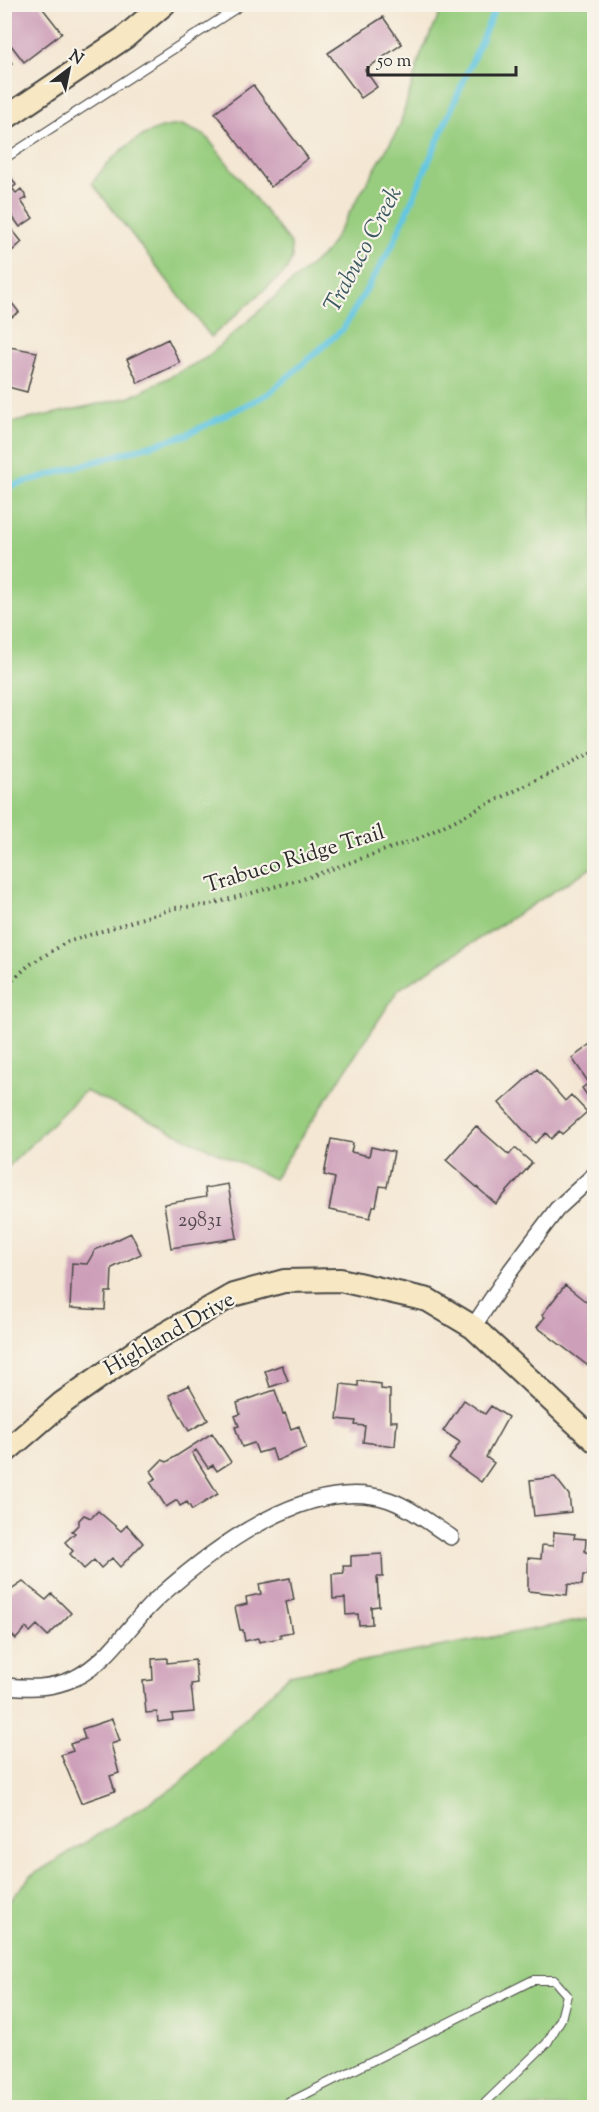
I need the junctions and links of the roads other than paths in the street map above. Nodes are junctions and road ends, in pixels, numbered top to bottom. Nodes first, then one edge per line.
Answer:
1 (164, 4) edge
2 (243, 4) edge
3 (4, 119) edge
4 (4, 159) edge
5 (594, 1176) edge
6 (473, 1327) junction
7 (594, 1440) edge
8 (4, 1453) edge
9 (451, 1537) dead end
10 (4, 1686) edge
11 (278, 2108) edge
12 (480, 2108) edge

1 - 3 street
2 - 4 lane
5 - 6 street
6 - 7 street, Highland Drive
6 - 8 street, Highland Drive
9 - 10 street
11 - 12 lane

